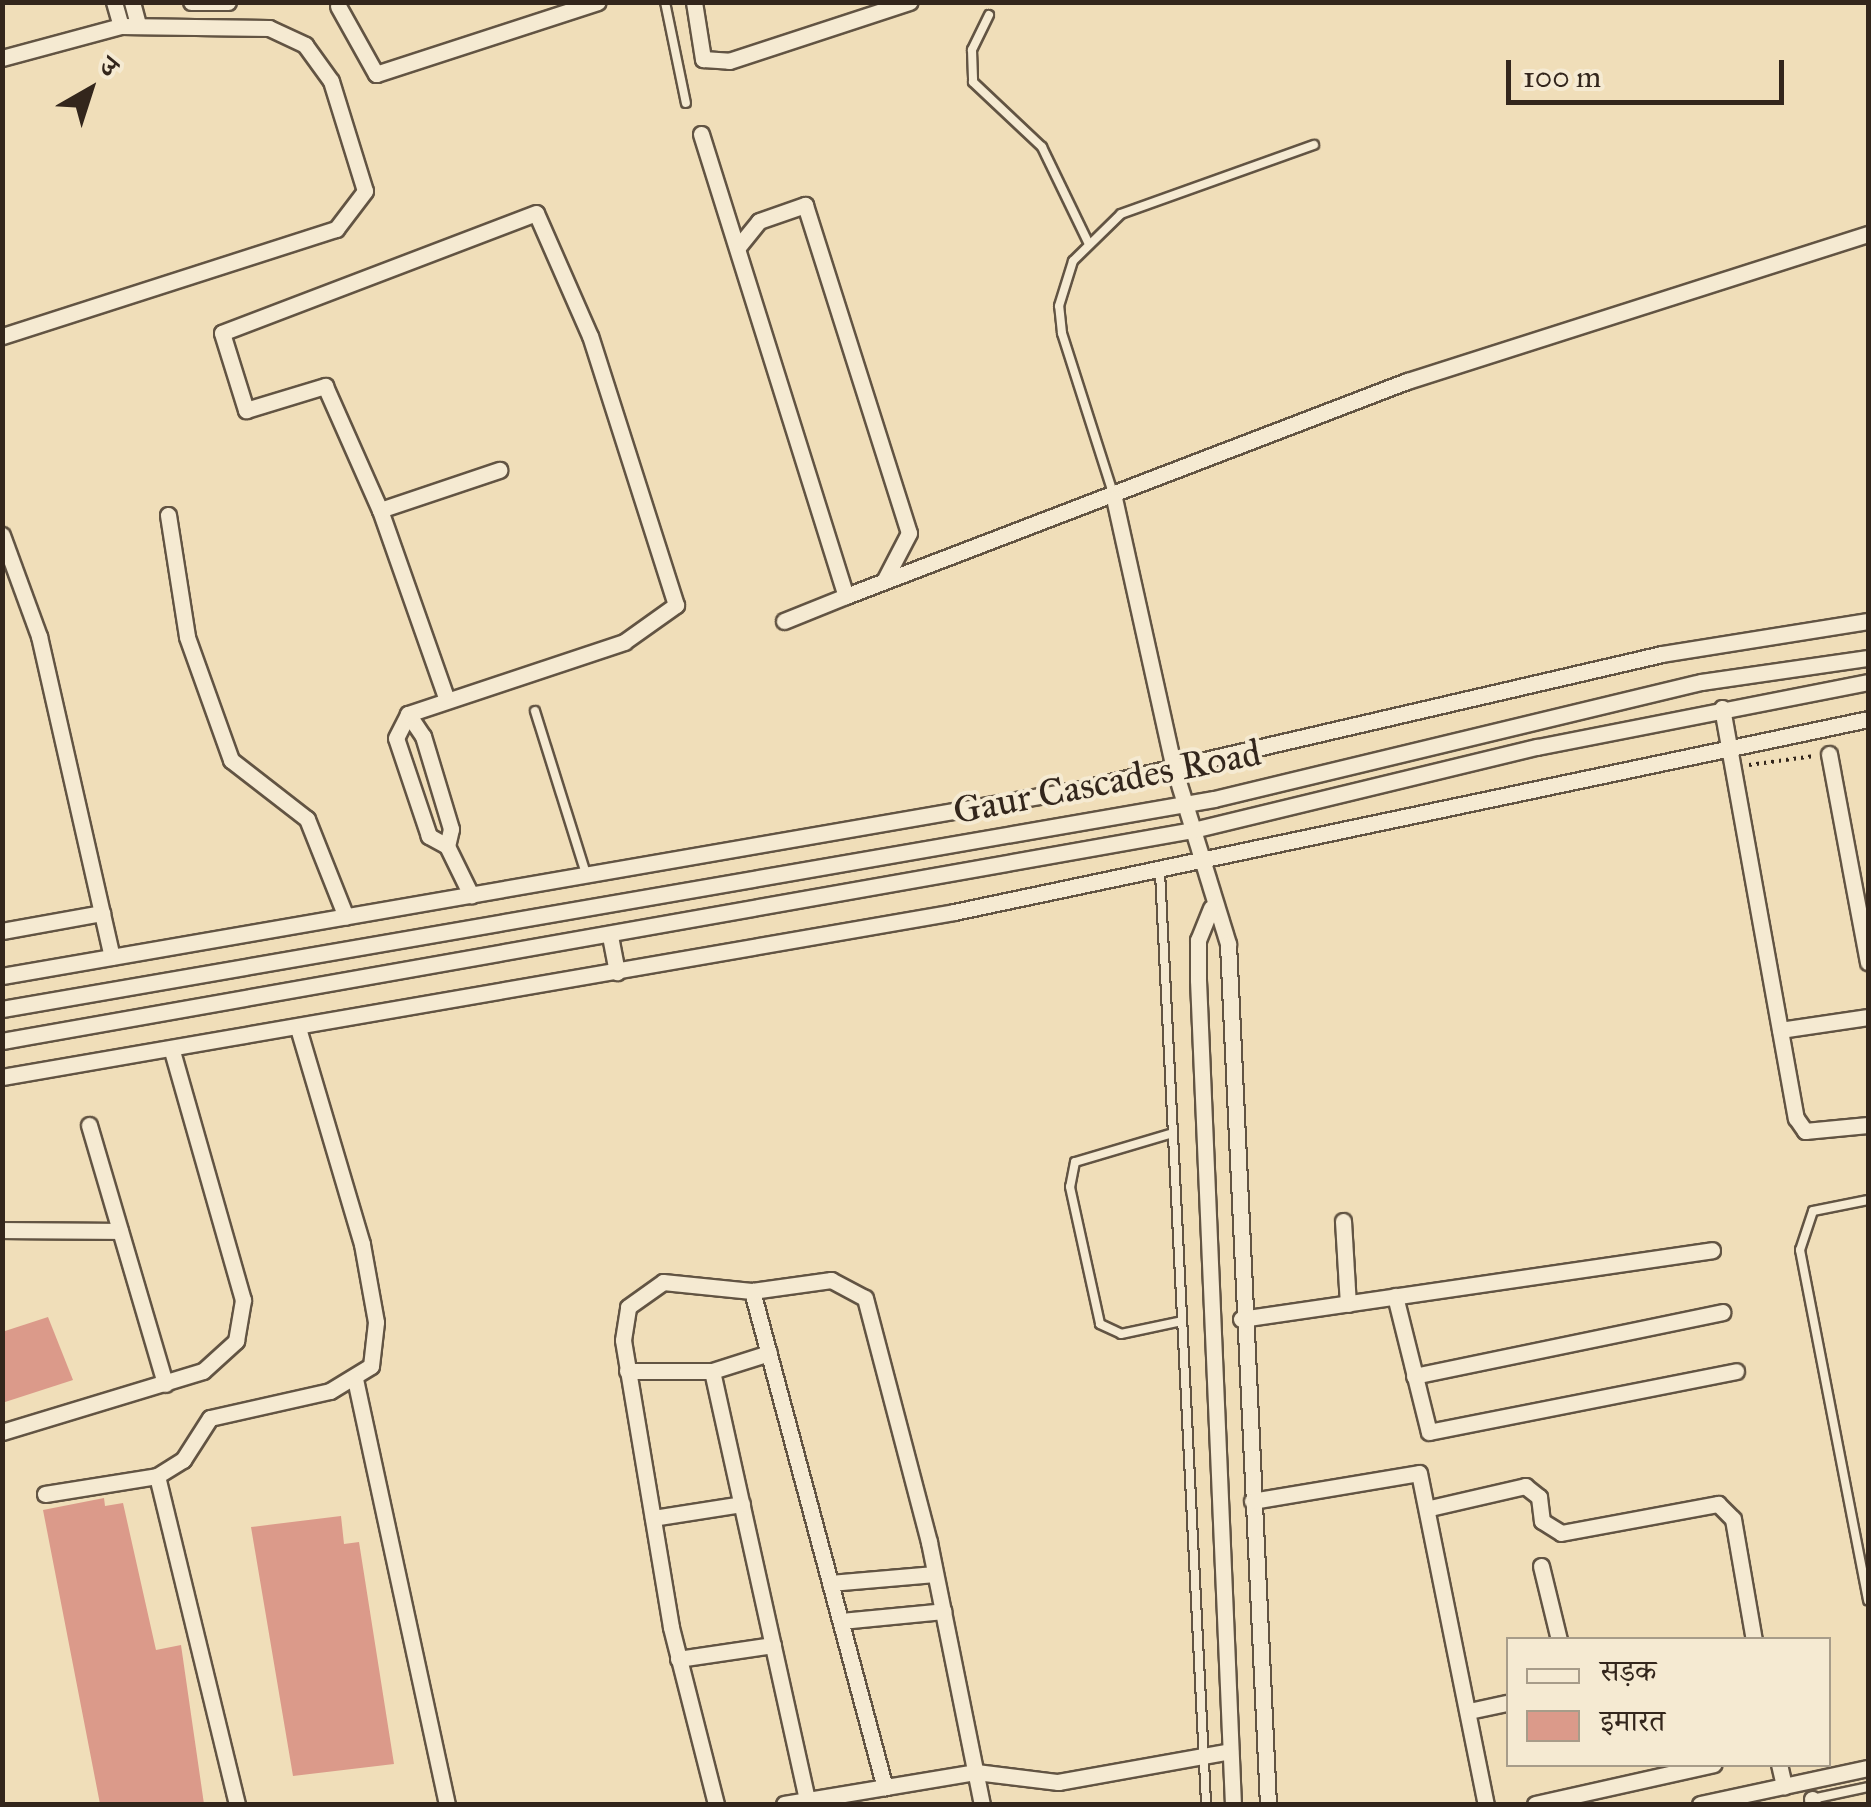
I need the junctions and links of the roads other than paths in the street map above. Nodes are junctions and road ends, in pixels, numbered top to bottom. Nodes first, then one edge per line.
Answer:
1 (114, 2) edge
2 (132, 2) edge
3 (191, 2) edge
4 (228, 2) edge
5 (598, 2) edge
6 (666, 2) edge
7 (694, 2) edge
8 (910, 2) edge
9 (334, 4) edge
10 (989, 15) dead end
11 (130, 25) junction
12 (2, 58) edge
13 (686, 103) dead end
14 (702, 134) dead end
15 (1314, 146) dead end
16 (1868, 234) edge
17 (1088, 242) junction
18 (738, 248) junction
19 (2, 336) edge
20 (499, 470) dead end
21 (1114, 498) junction
22 (380, 510) junction
23 (168, 515) dead end
24 (2, 535) edge
25 (884, 581) junction
26 (846, 596) junction
27 (784, 621) dead end
28 (1868, 622) edge
29 (1868, 658) edge
30 (1868, 682) edge
31 (446, 698) junction
32 (1722, 708) junction
33 (535, 711) dead end
34 (408, 714) junction
35 (1868, 718) edge
36 (1726, 747) junction
37 (1829, 754) road end
38 (1174, 768) junction
39 (1184, 804) junction
40 (1193, 830) junction
41 (447, 846) junction
42 (1202, 864) junction
43 (1160, 872) junction
44 (586, 874) junction
45 (470, 895) junction
46 (1211, 908) junction
47 (102, 913) junction
48 (346, 918) junction
49 (2, 931) edge
50 (610, 936) junction
51 (353, 948) junction
52 (112, 958) junction
53 (1868, 962) edge
54 (617, 972) junction
55 (2, 976) edge
56 (358, 980) junction
57 (2, 1010) edge
58 (1868, 1017) edge
59 (1780, 1030) junction
60 (299, 1031) junction
61 (25, 1038) junction
62 (2, 1041) edge
63 (172, 1051) junction
64 (30, 1072) junction
65 (2, 1077) edge
66 (89, 1125) dead end
67 (1868, 1125) edge
68 (1173, 1133) junction
69 (1868, 1200) edge
70 (1343, 1220) dead end
71 (2, 1230) edge
72 (120, 1230) junction
73 (1712, 1250) dead end
74 (752, 1291) junction
75 (1395, 1296) junction
76 (1348, 1304) junction
77 (1722, 1312) dead end
78 (1241, 1320) junction
79 (1182, 1321) junction
80 (769, 1354) junction
81 (712, 1370) junction
82 (1736, 1371) dead end
83 (628, 1372) junction
84 (1414, 1376) junction
85 (355, 1379) junction
86 (165, 1384) junction
87 (2, 1432) edge
88 (157, 1476) junction
89 (45, 1494) dead end
90 (1252, 1502) junction
91 (742, 1504) junction
92 (1430, 1508) junction
93 (653, 1518) junction
94 (1254, 1548) junction
95 (1220, 1550) junction
96 (1541, 1566) dead end
97 (935, 1574) junction
98 (830, 1583) junction
99 (1868, 1600) edge
100 (944, 1612) junction
101 (841, 1622) junction
102 (1558, 1637) edge
103 (1753, 1637) edge
104 (773, 1646) junction
105 (678, 1659) junction
106 (1506, 1703) edge
107 (1468, 1711) junction
108 (1230, 1751) junction
109 (1204, 1756) junction
110 (1701, 1767) edge
111 (1780, 1767) edge
112 (1868, 1768) edge
113 (976, 1772) junction
114 (1784, 1786) junction
115 (1868, 1787) edge
116 (885, 1788) junction
117 (807, 1800) junction
118 (1812, 1802) edge
119 (237, 1804) edge
120 (446, 1804) edge
121 (716, 1804) edge
122 (784, 1804) edge
123 (982, 1804) edge
124 (1206, 1804) edge
125 (1233, 1804) edge
126 (1268, 1804) edge
127 (1486, 1804) edge
128 (1535, 1804) edge
129 (1700, 1804) edge

1 - 11 street
2 - 11 street
3 - 4 street
5 - 9 street
6 - 13 lane
7 - 8 street
10 - 17 lane
11 - 12 street
11 - 19 street
14 - 18 street
15 - 17 lane
16 - 21 street
17 - 21 lane
18 - 25 street
18 - 26 street
20 - 22 street
21 - 25 street
21 - 38 street
22 - 31 street
22 - 31 street
23 - 48 street
24 - 47 street
25 - 26 street
26 - 27 street
28 - 38 street
29 - 39 street, Gaur Cascades Road
30 - 32 street, Gaur Cascades Road
31 - 34 street
32 - 36 street
32 - 40 street, Gaur Cascades Road
33 - 44 lane
34 - 41 street
34 - 41 street
35 - 36 street
36 - 42 street
36 - 59 street
37 - 53 street
38 - 39 street
38 - 44 street
39 - 40 street
39 - 51 street, Gaur Cascades Road
40 - 42 street
40 - 50 street, Gaur Cascades Road
41 - 45 street
42 - 43 street
42 - 46 street
43 - 54 street
43 - 68 lane
44 - 45 street
45 - 48 street
46 - 78 street
46 - 95 street
47 - 49 street
47 - 52 street
48 - 52 street
50 - 54 street
50 - 56 street, Gaur Cascades Road
51 - 56 street
51 - 57 street, Gaur Cascades Road
52 - 55 street
54 - 60 street
56 - 61 street, Gaur Cascades Road
58 - 59 street
59 - 67 street
60 - 63 street
60 - 85 street
61 - 62 street, Gaur Cascades Road
61 - 64 street
63 - 64 street
63 - 86 street
64 - 65 street
66 - 72 street
68 - 79 lane
68 - 79 lane
69 - 99 lane
70 - 76 street
71 - 72 street
72 - 86 street
73 - 75 street
74 - 80 street
74 - 83 street
74 - 97 street
75 - 76 street
75 - 84 street
76 - 78 street
77 - 84 street
78 - 90 street
79 - 109 lane
80 - 81 street
80 - 98 street
81 - 83 street
81 - 91 street
82 - 84 street
83 - 93 street
85 - 88 street
85 - 120 street
86 - 87 street
88 - 89 street
88 - 119 street
90 - 92 street
90 - 94 street
91 - 93 street
91 - 104 street
92 - 103 street
92 - 107 street
93 - 105 street
94 - 95 street
94 - 126 street
95 - 108 street
96 - 102 street
97 - 98 street
97 - 100 street
98 - 101 street
100 - 101 street
100 - 113 street
101 - 116 street
104 - 105 street
104 - 117 street
105 - 121 street
106 - 107 street
107 - 127 street
108 - 109 street
108 - 125 street
109 - 113 street
109 - 124 lane
110 - 128 street
111 - 114 street
112 - 114 street
113 - 116 street
113 - 123 street
114 - 129 street
115 - 118 lane
116 - 117 street
117 - 122 street

